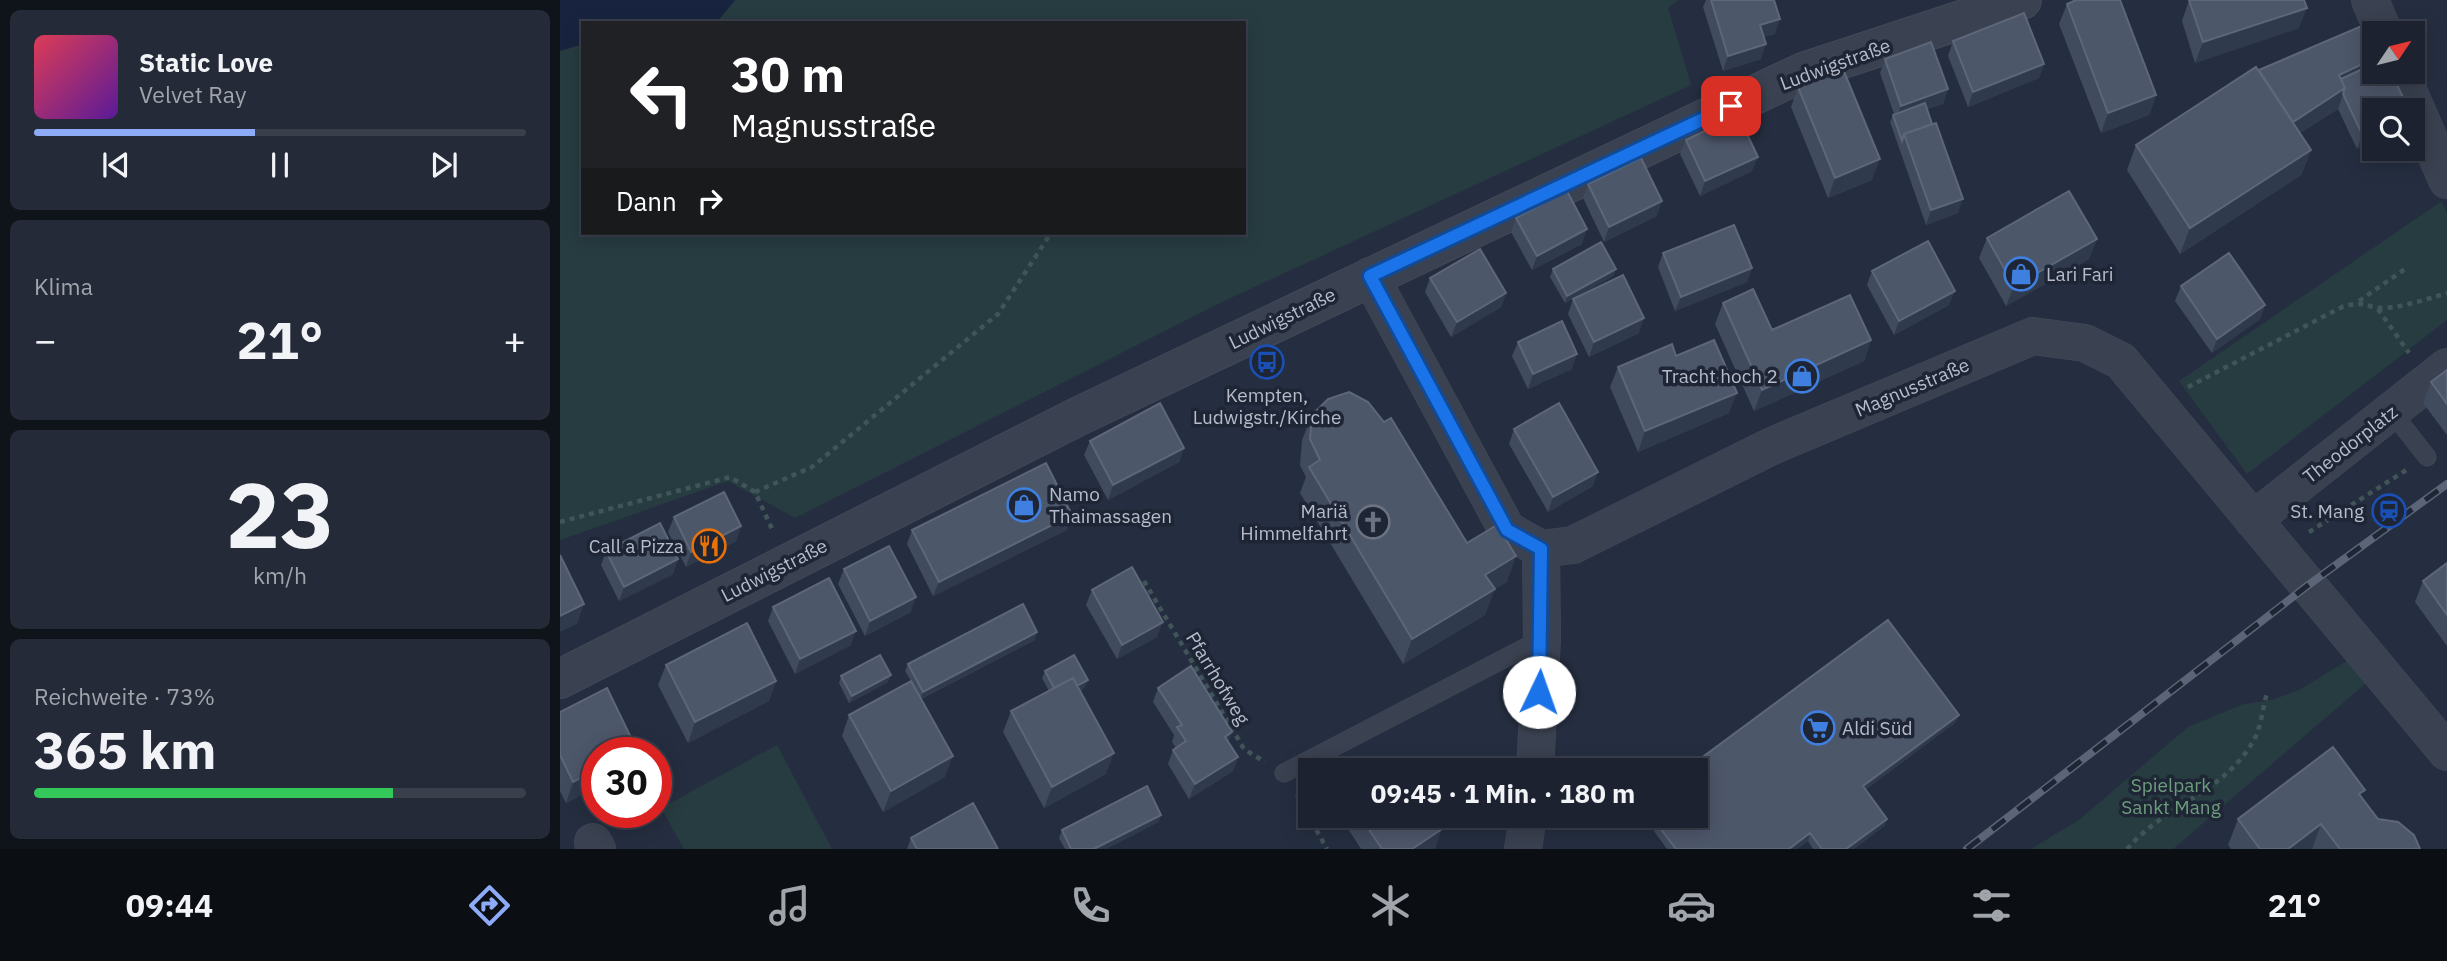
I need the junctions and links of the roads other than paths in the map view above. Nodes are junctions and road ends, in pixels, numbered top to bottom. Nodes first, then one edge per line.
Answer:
1 (2022, 0) edge
2 (2370, 0) edge
3 (2379, 21) edge
4 (2405, 84) edge
5 (2447, 180) edge
6 (1370, 276) junction
7 (2438, 374) edge
8 (2391, 411) junction
9 (2427, 457) road end
10 (2253, 520) junction
11 (1541, 549) junction
12 (1542, 639) junction
13 (560, 679) edge
14 (2447, 752) edge
15 (1536, 758) edge
16 (1284, 773) road end
17 (1527, 828) edge
18 (1524, 849) edge

1 - 6 street, Ludwigstraße
2 - 3 street
4 - 5 street
6 - 11 street
6 - 13 street, Ludwigstraße
7 - 8 street, Theodorplatz
8 - 9 lane
8 - 10 street, Theodorplatz
10 - 11 street, Magnusstraße
10 - 14 street, Magnusstraße
11 - 12 street
12 - 15 street
12 - 16 lane
17 - 18 street

